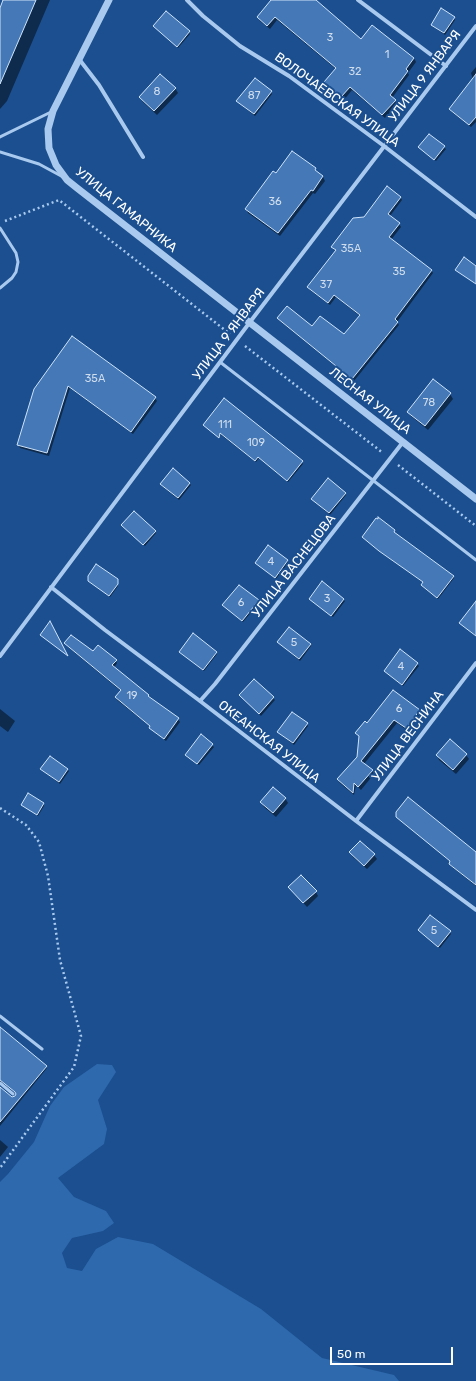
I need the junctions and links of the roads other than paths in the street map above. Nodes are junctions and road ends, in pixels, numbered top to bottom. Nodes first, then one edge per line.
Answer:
1 (109, 0) edge
2 (187, 0) edge
3 (358, 0) edge
4 (476, 26) edge
5 (79, 59) junction
6 (446, 66) junction
7 (53, 112) junction
8 (0, 137) edge
9 (384, 146) junction
10 (0, 152) edge
11 (143, 157) dead end
12 (67, 180) junction
13 (476, 217) edge
14 (0, 228) edge
15 (0, 288) edge
16 (250, 322) junction
17 (220, 362) junction
18 (403, 442) junction
19 (373, 480) junction
20 (476, 499) edge
21 (476, 560) edge
22 (51, 587) junction
23 (0, 656) edge
24 (476, 662) edge
25 (200, 701) junction
26 (356, 821) junction
27 (476, 910) edge
28 (0, 1016) edge
29 (42, 1049) dead end
30 (0, 1083) edge
31 (13, 1094) dead end

1 - 5 street, УЛИЦА ГАМАРНИКА
2 - 9 street, ВОЛОЧАЕВСКАЯ УЛИЦА
3 - 6 street
4 - 6 street, УЛИЦА 9 ЯНВАРЯ
5 - 7 street, УЛИЦА ГАМАРНИКА
5 - 11 street
6 - 9 street, УЛИЦА 9 ЯНВАРЯ
7 - 8 lane
7 - 12 street, УЛИЦА ГАМАРНИКА
9 - 13 street, ВОЛОЧАЕВСКАЯ УЛИЦА
9 - 16 street, УЛИЦА 9 ЯНВАРЯ
10 - 12 lane
12 - 16 street, УЛИЦА ГАМАРНИКА
14 - 15 lane
16 - 17 street, УЛИЦА 9 ЯНВАРЯ
16 - 18 street, ЛЕСНАЯ УЛИЦА
17 - 19 lane
17 - 22 street, УЛИЦА 9 ЯНВАРЯ
18 - 19 street, УЛИЦА ВАСНЕЦОВА
18 - 20 street, ЛЕСНАЯ УЛИЦА
19 - 21 lane
19 - 25 street, УЛИЦА ВАСНЕЦОВА
22 - 23 street, УЛИЦА 9 ЯНВАРЯ
22 - 25 street, ОКЕАНСКАЯ УЛИЦА
24 - 26 street, УЛИЦА ВЕСНИНА
25 - 26 street, ОКЕАНСКАЯ УЛИЦА
26 - 27 street, ОКЕАНСКАЯ УЛИЦА
28 - 29 lane
30 - 31 lane

